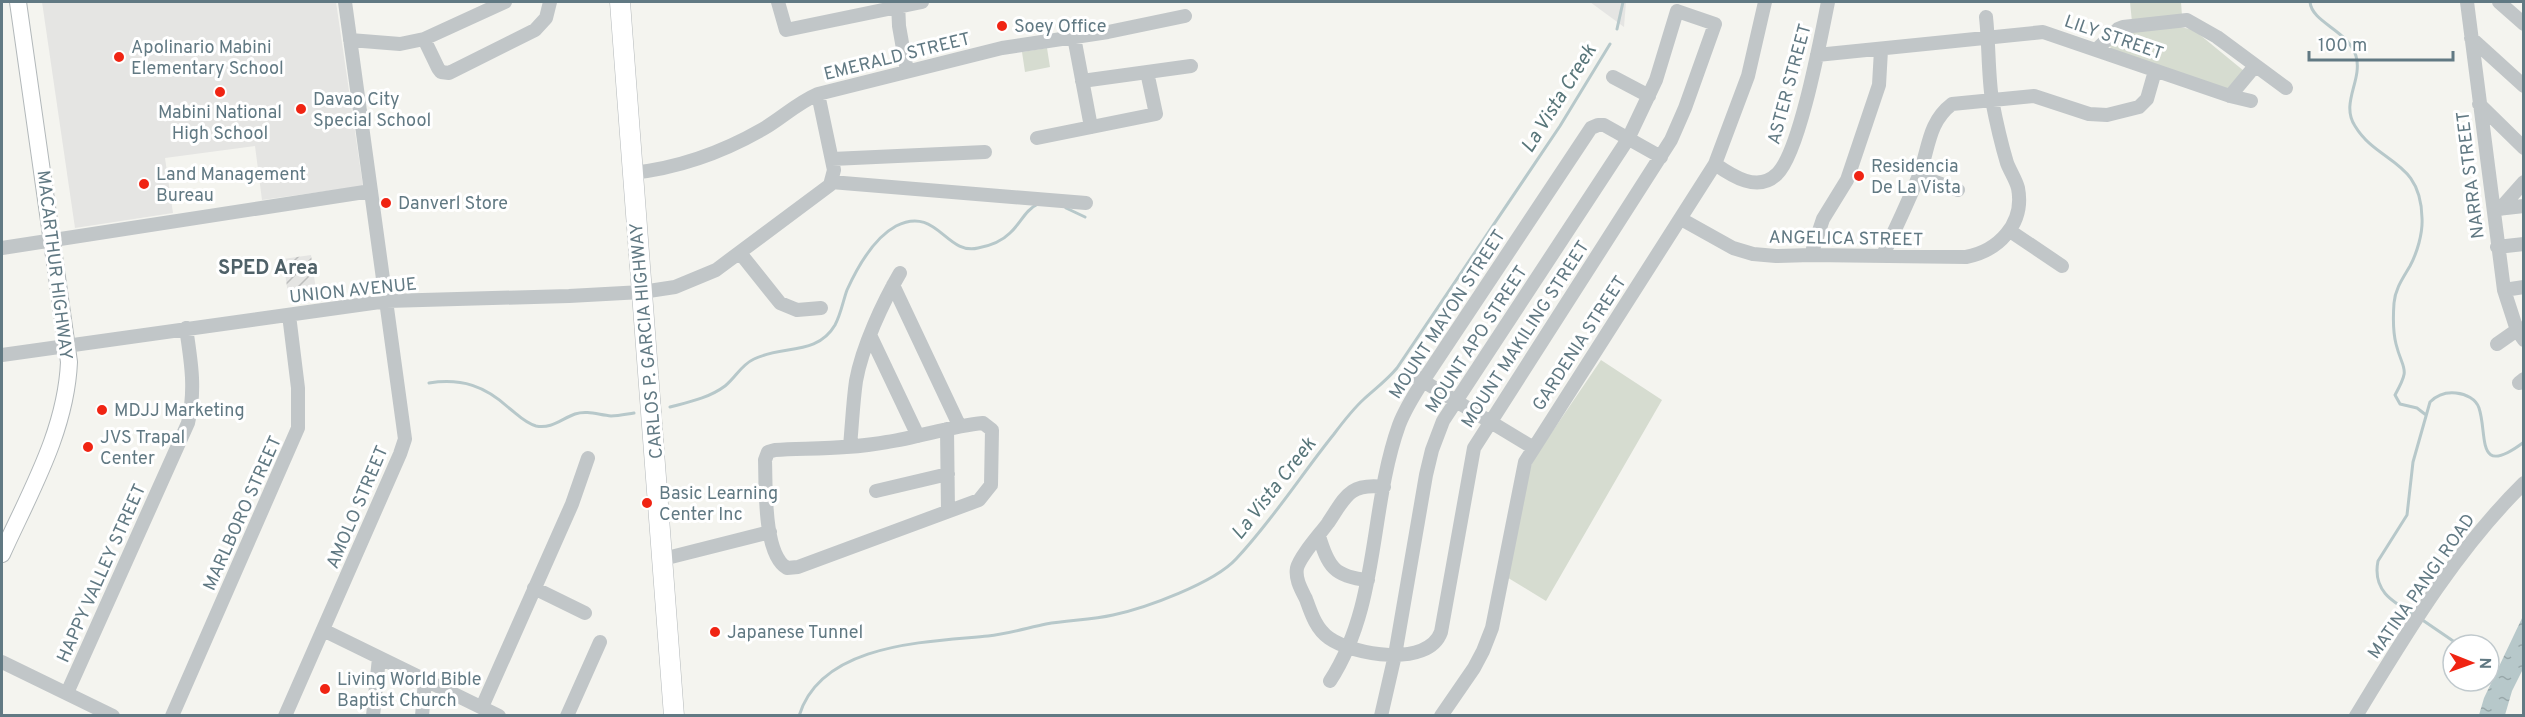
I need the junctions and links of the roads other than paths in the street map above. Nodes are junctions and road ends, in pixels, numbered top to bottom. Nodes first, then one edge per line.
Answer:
1 (18, 2) edge
2 (345, 2) edge
3 (505, 2) edge
4 (550, 2) edge
5 (620, 2) edge
6 (778, 2) edge
7 (922, 2) edge
8 (1765, 2) edge
9 (1828, 2) edge
10 (2467, 2) edge
11 (2499, 2) edge
12 (898, 4) edge
13 (1185, 16) dead end
14 (1986, 17) dead end
15 (1715, 24) joint
16 (2523, 24) edge
17 (1074, 37) junction
18 (1988, 38) junction
19 (2471, 38) junction
20 (424, 39) junction
21 (350, 40) junction
22 (1881, 50) junction
23 (2096, 50) junction
24 (1817, 55) junction
25 (1191, 66) dead end
26 (2255, 66) junction
27 (907, 71) junction
28 (2155, 71) junction
29 (1147, 72) junction
30 (1613, 77) dead end
31 (1082, 81) junction
32 (2523, 86) edge
33 (2286, 88) dead end
34 (818, 94) junction
35 (1649, 96) junction
36 (2230, 96) junction
37 (1992, 99) junction
38 (2251, 101) dead end
39 (2479, 104) junction
40 (1091, 127) junction
41 (1037, 138) dead end
42 (1628, 138) junction
43 (2523, 148) edge
44 (985, 152) dead end
45 (1661, 157) junction
46 (832, 159) junction
47 (1715, 164) junction
48 (632, 173) junction
49 (1919, 176) junction
50 (831, 182) junction
51 (2523, 182) edge
52 (1958, 190) dead end
53 (372, 191) junction
54 (1086, 203) dead end
55 (2523, 206) edge
56 (2496, 210) junction
57 (1681, 219) junction
58 (2010, 231) junction
59 (53, 239) junction
60 (2523, 244) edge
61 (2497, 247) junction
62 (2, 248) edge
63 (740, 253) junction
64 (1811, 255) junction
65 (1883, 255) junction
66 (2062, 266) dead end
67 (2523, 287) edge
68 (2504, 290) junction
69 (642, 292) junction
70 (387, 301) junction
71 (821, 308) dead end
72 (289, 315) junction
73 (186, 328) junction
74 (2521, 333) edge
75 (870, 337) junction
76 (68, 344) junction
77 (2497, 344) dead end
78 (2, 355) edge
79 (1408, 372) dead end
80 (1423, 381) junction
81 (1456, 401) junction
82 (1490, 422) junction
83 (953, 427) junction
84 (918, 436) junction
85 (850, 446) junction
86 (1532, 447) junction
87 (588, 459) dead end
88 (948, 474) junction
89 (2523, 483) edge
90 (1384, 487) junction
91 (876, 491) dead end
92 (948, 510) junction
93 (770, 532) junction
94 (1319, 536) junction
95 (2, 554) edge
96 (663, 559) junction
97 (1368, 580) junction
98 (534, 588) junction
99 (585, 613) dead end
100 (323, 630) junction
101 (600, 642) dead end
102 (1350, 647) junction
103 (1395, 655) junction
104 (379, 658) junction
105 (2, 662) edge
106 (425, 681) junction
107 (1330, 681) dead end
108 (67, 693) junction
109 (476, 709) edge
110 (1442, 713) edge
111 (113, 716) edge
112 (172, 716) edge
113 (285, 716) edge
114 (373, 716) edge
115 (422, 716) edge
116 (499, 716) edge
117 (567, 716) edge
118 (674, 716) edge
119 (1381, 716) edge
120 (1428, 716) edge
121 (2356, 716) edge

1 - 59 main road, MACARTHUR HIGHWAY
2 - 21 street, AMOLO STREET
3 - 20 street
4 - 20 street
5 - 48 highway, CARLOS P. GARCIA HIGHWAY
6 - 12 street
7 - 12 street
8 - 47 street, GARDENIA STREET
9 - 24 street, ASTER STREET
10 - 19 street, NARRA STREET
11 - 16 street
12 - 27 street
13 - 17 street, EMERALD STREET
14 - 18 street
15 - 35 street, MOUNT APO STREET
15 - 45 street, MOUNT MAKILING STREET
17 - 27 street, EMERALD STREET
17 - 31 street
18 - 22 street, LILY STREET
18 - 23 street, LILY STREET
18 - 37 street
19 - 32 street
19 - 39 street, NARRA STREET
20 - 21 street
21 - 53 street, AMOLO STREET
22 - 24 street, LILY STREET
22 - 64 street
23 - 26 street
23 - 28 street, LILY STREET
24 - 47 street, ASTER STREET
25 - 29 street
26 - 33 street
26 - 36 street
27 - 34 street, EMERALD STREET
28 - 36 street, LILY STREET
28 - 37 street
29 - 31 street
29 - 40 street
30 - 35 street
31 - 40 street
34 - 46 street
34 - 48 street, EMERALD STREET
35 - 42 street, MOUNT APO STREET
36 - 38 street, LILY STREET
37 - 49 street
37 - 58 street
39 - 43 street
39 - 56 street, NARRA STREET
40 - 41 street
42 - 45 street
42 - 80 street, MOUNT MAYON STREET
42 - 81 street, MOUNT APO STREET
44 - 46 street
45 - 82 street, MOUNT MAKILING STREET
46 - 50 street
47 - 57 street, GARDENIA STREET
48 - 69 highway, CARLOS P. GARCIA HIGHWAY
49 - 52 street
49 - 65 street
50 - 54 street
50 - 63 street, UNION AVENUE
51 - 56 street
53 - 59 street
53 - 70 street, AMOLO STREET
55 - 56 street
56 - 61 street, NARRA STREET
57 - 64 street, ANGELICA STREET
57 - 86 street, GARDENIA STREET
58 - 65 street, ANGELICA STREET
58 - 66 street
59 - 62 street
59 - 76 main road, MACARTHUR HIGHWAY
60 - 61 street
61 - 68 street, NARRA STREET
63 - 69 street, UNION AVENUE
63 - 71 street
64 - 65 street, ANGELICA STREET
67 - 68 street
68 - 74 street, NARRA STREET
69 - 70 street, UNION AVENUE
69 - 96 highway, CARLOS P. GARCIA HIGHWAY
70 - 72 street, UNION AVENUE
70 - 100 street, AMOLO STREET
72 - 73 street, UNION AVENUE
72 - 112 street, MARLBORO STREET
73 - 76 street, UNION AVENUE
73 - 108 street, HAPPY VALLEY STREET
74 - 77 street
75 - 83 street
75 - 84 street
75 - 85 street
76 - 78 street, UNION AVENUE
76 - 95 main road, MACARTHUR HIGHWAY
79 - 80 street
80 - 81 street
80 - 90 street, MOUNT MAYON STREET
81 - 82 street
81 - 103 street, MOUNT APO STREET
82 - 86 street
82 - 103 street, MOUNT MAKILING STREET
83 - 84 street
83 - 88 street
83 - 92 street
84 - 85 street
85 - 93 street
86 - 110 street, GARDENIA STREET
87 - 98 street
88 - 91 street
88 - 92 street
89 - 121 street, MATINA PANGI ROAD
90 - 94 street, MOUNT MAKILING STREET
90 - 97 street, MOUNT MAYON STREET
92 - 93 street
93 - 96 street
94 - 97 street
94 - 102 street, MOUNT MAKILING STREET
96 - 118 highway, CARLOS P. GARCIA HIGHWAY
97 - 102 street, MOUNT MAYON STREET
98 - 99 street
98 - 109 street
100 - 104 street
100 - 113 street, AMOLO STREET
101 - 117 street
102 - 103 street, MOUNT MAKILING STREET
102 - 107 street, MOUNT MAYON STREET
103 - 119 street, MOUNT APO STREET
104 - 106 street
104 - 114 street
105 - 108 street
106 - 109 street
106 - 115 street
108 - 111 street
109 - 116 street
110 - 120 street, GARDENIA STREET

